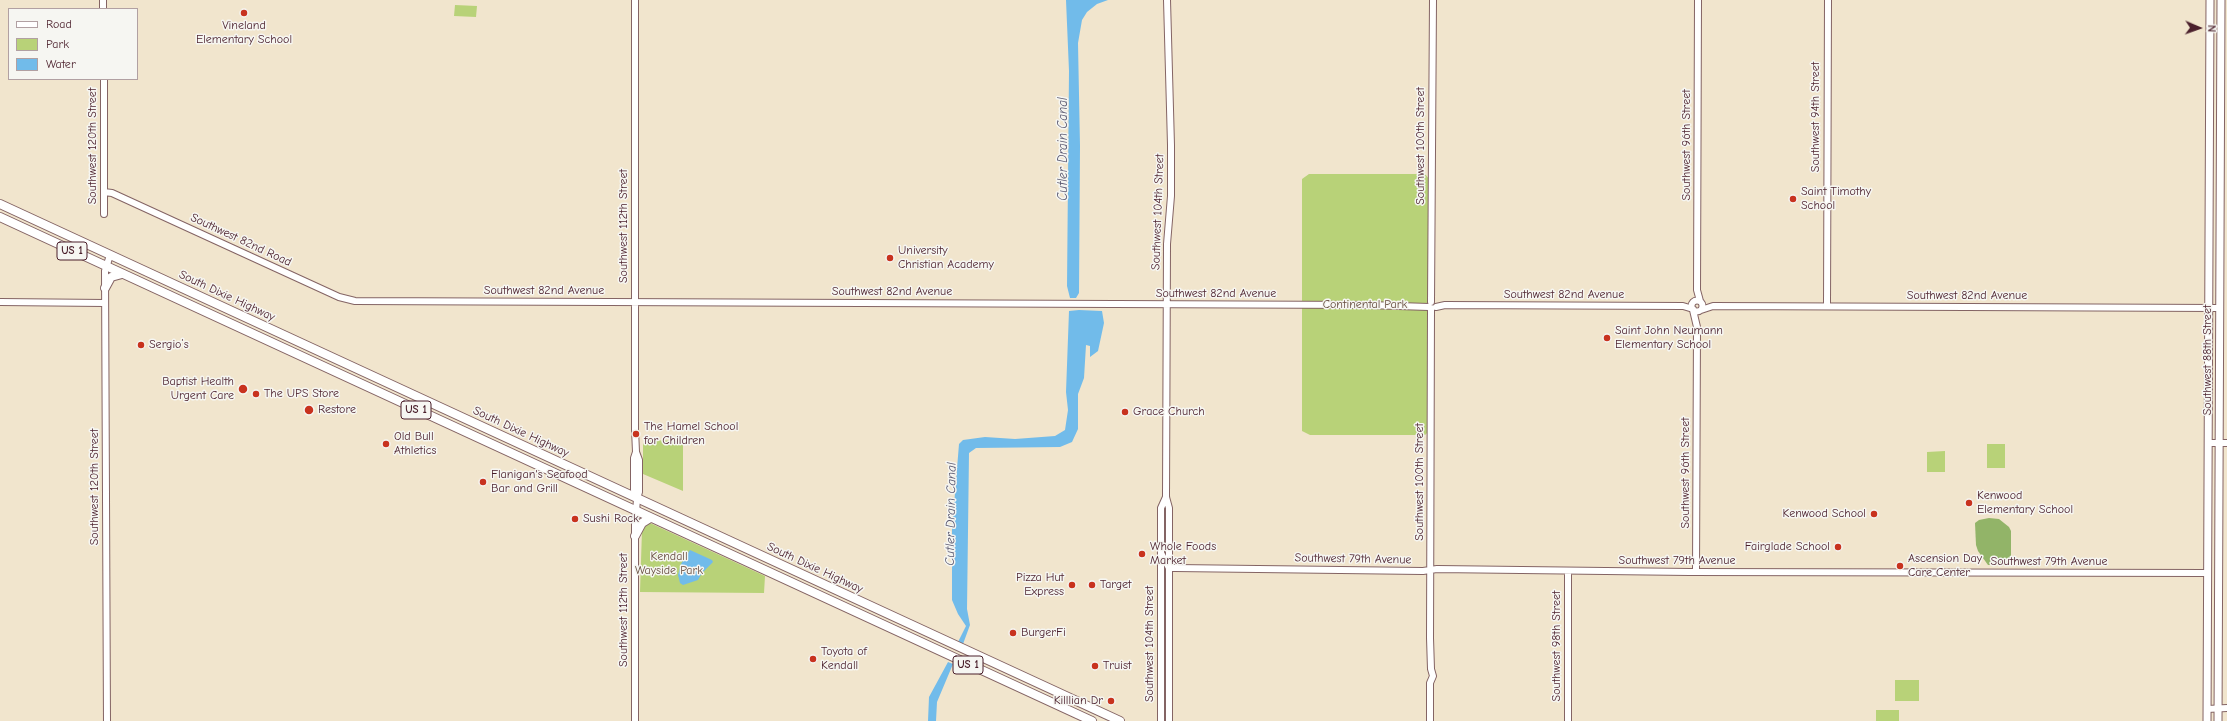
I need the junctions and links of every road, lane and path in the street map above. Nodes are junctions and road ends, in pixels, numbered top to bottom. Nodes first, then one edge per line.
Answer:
1 (635, 0) edge
2 (1168, 0) edge
3 (1433, 0) edge
4 (1698, 0) edge
5 (1828, 0) edge
6 (2210, 0) edge
7 (2220, 0) edge
8 (104, 80) edge
9 (104, 192) junction
10 (0, 204) edge
11 (104, 214) dead end
12 (0, 217) edge
13 (110, 255) junction
14 (106, 266) junction
15 (122, 274) junction
16 (105, 288) junction
17 (205, 299) junction
18 (0, 302) edge
19 (105, 302) junction
20 (370, 302) joint
21 (635, 302) junction
22 (1166, 305) junction
23 (1433, 305) junction
24 (1697, 306) junction
25 (1827, 306) junction
26 (2209, 308) junction
27 (2220, 308) junction
28 (200, 310) junction
29 (302, 344) junction
30 (296, 354) junction
31 (420, 398) junction
32 (396, 400) junction
33 (2209, 443) junction
34 (2219, 443) junction
35 (2227, 444) edge
36 (1166, 497) junction
37 (637, 499) junction
38 (636, 511) junction
39 (650, 518) junction
40 (635, 536) junction
41 (1161, 553) junction
42 (769, 560) junction
43 (2208, 560) junction
44 (1169, 568) junction
45 (1431, 570) junction
46 (1568, 571) junction
47 (1696, 572) junction
48 (768, 573) junction
49 (2208, 573) junction
50 (2219, 575) junction
51 (2219, 586) junction
52 (1160, 701) junction
53 (2227, 708) edge
54 (2208, 709) junction
55 (2218, 709) junction
56 (1169, 711) junction
57 (107, 721) edge
58 (635, 721) edge
59 (1092, 721) edge
60 (1120, 721) edge
61 (1161, 721) edge
62 (1169, 721) edge
63 (1430, 721) edge
64 (1568, 721) edge
65 (2207, 721) edge
66 (2218, 721) edge

1 - 21 street, Southwest 112th Street
2 - 22 street, Southwest 104th Street
3 - 23 street, Southwest 100th Street
4 - 24 street, Southwest 96th Street
5 - 25 street, Southwest 94th Street
6 - 26 main road, Southwest 88th Street
7 - 27 main road, Southwest 88th Street
8 - 9 street, Southwest 120th Street
9 - 11 street, Southwest 120th Street
9 - 20 street, Southwest 82nd Road
10 - 13 highway, South Dixie Highway / US 1
12 - 14 highway, South Dixie Highway / US 1
13 - 14 street, Southwest 120th Street
13 - 17 highway, South Dixie Highway / US 1
14 - 15 highway, South Dixie Highway / US 1
14 - 16 street, Southwest 120th Street
15 - 16 highway
15 - 28 highway, South Dixie Highway / US 1
16 - 19 street, Southwest 120th Street
17 - 28 highway
17 - 29 highway, South Dixie Highway / US 1
18 - 19 street
19 - 57 street, Southwest 120th Street
20 - 21 street, Southwest 82nd Avenue
21 - 22 street, Southwest 82nd Avenue
21 - 37 street, Southwest 112th Street
22 - 23 street, Southwest 82nd Avenue
22 - 36 street, Southwest 104th Street
23 - 24 street, Southwest 82nd Avenue
23 - 45 street, Southwest 100th Street
24 - 25 street, Southwest 82nd Avenue
24 - 47 street, Southwest 96th Street
25 - 26 street, Southwest 82nd Avenue
26 - 27 street, Southwest 82nd Avenue
26 - 33 main road, Southwest 88th Street
27 - 34 main road, Southwest 88th Street
28 - 30 highway, South Dixie Highway / US 1
29 - 30 highway
29 - 31 highway, South Dixie Highway / US 1
30 - 32 highway, South Dixie Highway / US 1
31 - 32 highway
31 - 37 highway, South Dixie Highway / US 1
32 - 38 highway, South Dixie Highway / US 1
33 - 34 street
33 - 43 main road, Southwest 88th Street
34 - 35 street
34 - 50 main road, Southwest 88th Street
36 - 41 street, Southwest 104th Street
36 - 44 street, Southwest 104th Street
37 - 38 street, Southwest 112th Street
37 - 42 highway, South Dixie Highway / US 1
38 - 39 highway, South Dixie Highway / US 1
38 - 40 street, Southwest 112th Street
39 - 40 highway
39 - 48 highway, South Dixie Highway / US 1
40 - 58 street, Southwest 112th Street
41 - 44 street
41 - 52 street, Southwest 104th Street
42 - 48 highway
42 - 60 highway, South Dixie Highway / US 1
43 - 49 main road, Southwest 88th Street
43 - 50 main road
44 - 45 street, Southwest 79th Avenue
44 - 56 street, Southwest 104th Street
45 - 46 street, Southwest 79th Avenue
45 - 63 street, Southwest 100th Street
46 - 47 street, Southwest 79th Avenue
46 - 64 street, Southwest 98th Street
47 - 49 street, Southwest 79th Avenue
48 - 59 highway, South Dixie Highway / US 1
49 - 51 main road
49 - 54 main road, Southwest 88th Street
50 - 51 main road, Southwest 88th Street
51 - 55 main road, Southwest 88th Street
52 - 56 street
52 - 61 street, Southwest 104th Street
53 - 55 street
54 - 55 street
54 - 65 main road, Southwest 88th Street
55 - 66 main road, Southwest 88th Street
56 - 62 street, Southwest 104th Street

